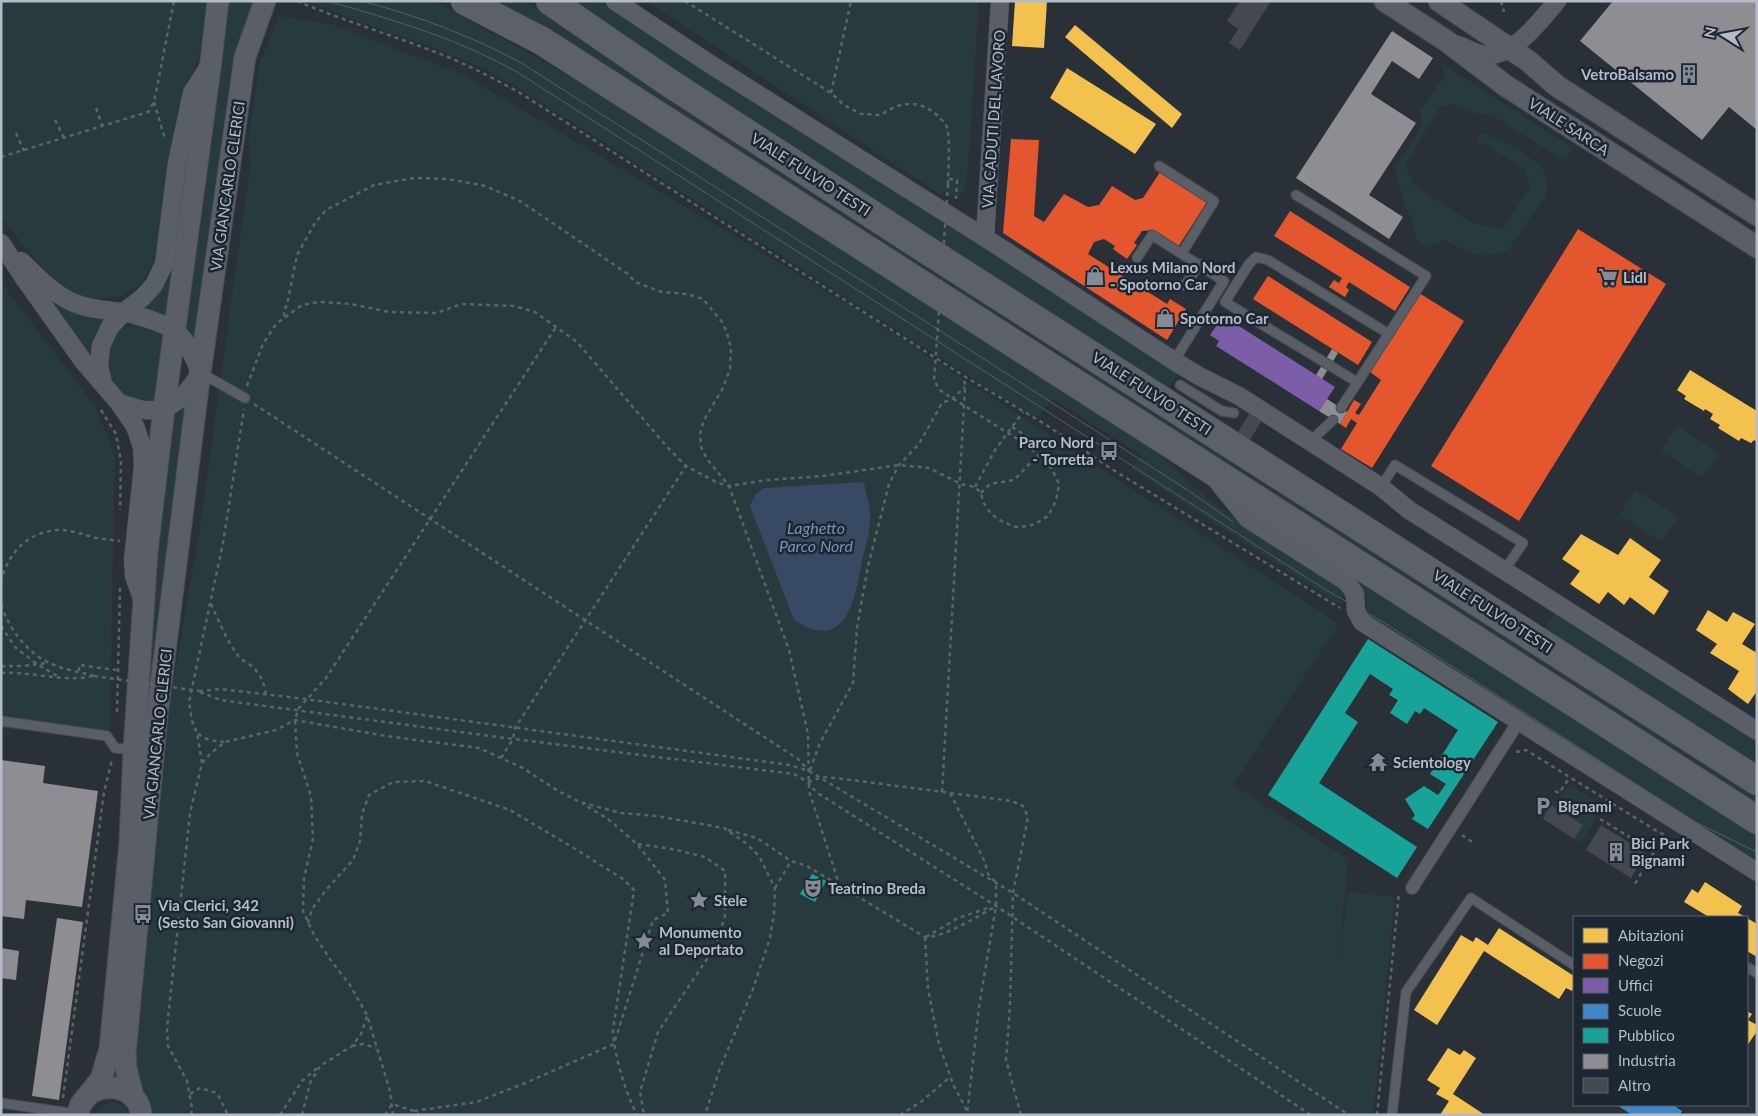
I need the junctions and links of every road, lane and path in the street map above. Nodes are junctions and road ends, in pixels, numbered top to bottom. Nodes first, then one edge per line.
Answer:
1 (174, 1) edge
2 (218, 1) edge
3 (265, 1) edge
4 (297, 1) edge
5 (465, 1) edge
6 (550, 1) edge
7 (615, 1) edge
8 (684, 1) edge
9 (850, 1) edge
10 (1000, 1) edge
11 (1385, 1) edge
12 (1439, 1) edge
13 (1501, 1) edge
14 (1557, 1) edge
15 (1544, 10) edge
16 (1504, 12) dead end
17 (1446, 40) junction
18 (1509, 48) junction
19 (211, 61) junction
20 (830, 93) junction
21 (96, 108) dead end
22 (55, 120) dead end
23 (103, 126) junction
24 (16, 133) dead end
25 (64, 138) junction
26 (24, 151) junction
27 (1, 157) edge
28 (1159, 166) dead end
29 (948, 179) junction
30 (1296, 195) dead end
31 (1757, 214) edge
32 (955, 218) junction
33 (985, 237) junction
34 (1, 242) edge
35 (1757, 246) edge
36 (1182, 253) junction
37 (1137, 258) dead end
38 (1200, 264) junction
39 (1163, 287) dead end
40 (124, 312) junction
41 (285, 316) junction
42 (556, 327) junction
43 (175, 330) junction
44 (1389, 334) junction
45 (1174, 361) junction
46 (201, 373) junction
47 (964, 376) junction
48 (1357, 382) junction
49 (103, 384) junction
50 (1215, 384) junction
51 (1180, 385) dead end
52 (965, 387) junction
53 (246, 398) junction
54 (1205, 401) junction
55 (119, 402) junction
56 (98, 405) dead end
57 (164, 408) junction
58 (1340, 408) dead end
59 (1024, 412) junction
60 (1234, 413) dead end
61 (1333, 420) dead end
62 (1012, 427) junction
63 (1312, 444) junction
64 (1028, 447) junction
65 (1038, 454) junction
66 (899, 465) junction
67 (686, 466) junction
68 (1207, 468) junction
69 (960, 484) junction
70 (729, 486) junction
71 (975, 486) junction
72 (1381, 487) junction
73 (981, 493) junction
74 (120, 512) dead end
75 (431, 519) junction
76 (120, 549) dead end
77 (1504, 571) junction
78 (1, 582) edge
79 (120, 583) dead end
80 (211, 603) junction
81 (144, 604) junction
82 (1, 605) edge
83 (586, 621) junction
84 (1362, 622) junction
85 (1, 626) edge
86 (50, 663) junction
87 (37, 664) junction
88 (1, 666) edge
89 (117, 670) junction
90 (79, 671) junction
91 (1, 673) edge
92 (94, 676) junction
93 (59, 677) junction
94 (199, 691) junction
95 (266, 694) junction
96 (305, 699) junction
97 (298, 709) junction
98 (117, 714) dead end
99 (295, 720) junction
100 (1, 721) edge
101 (1520, 721) junction
102 (515, 728) junction
103 (1757, 731) edge
104 (197, 733) junction
105 (513, 739) junction
106 (225, 742) junction
107 (124, 749) junction
108 (1496, 757) junction
109 (501, 758) junction
110 (202, 762) junction
111 (809, 771) junction
112 (1573, 772) dead end
113 (1570, 777) junction
114 (822, 778) junction
115 (1757, 780) edge
116 (808, 782) junction
117 (1555, 791) dead end
118 (942, 792) junction
119 (950, 793) junction
120 (580, 802) junction
121 (1600, 820) dead end
122 (1757, 820) edge
123 (724, 828) junction
124 (1692, 833) junction
125 (637, 844) junction
126 (791, 861) junction
127 (1757, 872) edge
128 (996, 883) junction
129 (840, 887) junction
130 (1633, 887) dead end
131 (775, 888) junction
132 (1412, 888) joint
133 (1013, 894) junction
134 (996, 906) junction
135 (1012, 916) junction
136 (308, 923) junction
137 (925, 938) junction
138 (1573, 964) edge
139 (367, 1015) junction
140 (614, 1044) junction
141 (352, 1046) junction
142 (376, 1048) junction
143 (320, 1066) junction
144 (950, 1076) junction
145 (90, 1093) junction
146 (190, 1094) junction
147 (1, 1103) edge
148 (392, 1104) junction
149 (137, 1105) edge
150 (414, 1111) junction
151 (72, 1113) edge
152 (967, 1114) edge
153 (191, 1115) edge
154 (228, 1115) edge
155 (280, 1115) edge
156 (302, 1115) edge
157 (384, 1115) edge
158 (393, 1115) edge
159 (419, 1115) edge
160 (637, 1115) edge
161 (644, 1115) edge
162 (705, 1115) edge
163 (900, 1115) edge
164 (1021, 1115) edge
165 (1312, 1115) edge
166 (1348, 1115) edge
167 (1377, 1115) edge
168 (1392, 1115) edge

1 - 23 path
2 - 19 street, VIA GIANCARLO CLERICI
3 - 46 street, VIA GIANCARLO CLERICI
4 - 47 path
5 - 68 main road
6 - 115 main road, VIALE FULVIO TESTI
7 - 32 street
8 - 20 path
9 - 20 path
10 - 33 street, VIA CADUTI DEL LAVORO
11 - 17 street, VIALE SARCA
12 - 18 street, VIALE SARCA
13 - 16 path
14 - 15 street
15 - 18 street
17 - 18 street
17 - 35 street, VIALE SARCA
18 - 31 street, VIALE SARCA
19 - 40 street, VIA GIANCARLO CLERICI
19 - 43 street, VIA GIANCARLO CLERICI
20 - 29 path
21 - 23 path
22 - 25 path
23 - 25 path
24 - 26 path
25 - 26 path
26 - 27 path
28 - 36 lane
29 - 32 path
29 - 64 path, bridge
30 - 44 lane
32 - 33 street
33 - 45 street
34 - 40 street
34 - 49 street
36 - 37 lane
36 - 38 lane
38 - 39 lane
38 - 45 lane
40 - 43 street
40 - 49 street, VIA GIANCARLO CLERICI
41 - 42 path
41 - 53 path
41 - 70 path
42 - 67 path
42 - 75 path
43 - 46 street
43 - 57 street, VIA GIANCARLO CLERICI
44 - 48 lane
44 - 48 lane
45 - 50 street
46 - 53 lane
46 - 57 street, VIA GIANCARLO CLERICI
46 - 149 street, VIA GIANCARLO CLERICI
47 - 52 path
47 - 59 path
48 - 58 lane
49 - 55 street, VIA GIANCARLO CLERICI
50 - 54 lane
50 - 63 street
51 - 54 lane
52 - 66 path
52 - 69 path
53 - 75 path
53 - 80 path
54 - 60 lane
55 - 57 street
55 - 81 street, VIA GIANCARLO CLERICI
56 - 74 path
57 - 81 street, VIA GIANCARLO CLERICI
59 - 62 path
59 - 84 path
61 - 63 lane
62 - 64 path
62 - 71 path
63 - 72 street
64 - 65 path
65 - 73 path
65 - 73 path
66 - 69 path
66 - 70 path
66 - 111 path
67 - 70 path
67 - 83 path
68 - 84 street
68 - 122 main road
69 - 71 path
69 - 118 path
70 - 111 path
71 - 73 path
72 - 77 street
72 - 77 lane
75 - 83 path
75 - 96 path
76 - 78 path
77 - 103 street
79 - 89 path
80 - 95 path
80 - 104 path
81 - 107 street, VIA GIANCARLO CLERICI
82 - 86 path
83 - 102 path
83 - 111 path
84 - 101 street
85 - 87 path
86 - 87 path
86 - 90 path
87 - 88 path
87 - 93 path
89 - 90 path
89 - 98 path
90 - 92 path
91 - 93 path
92 - 93 path
92 - 94 path, bridge
94 - 95 path
94 - 97 path
95 - 96 path
96 - 97 path
96 - 102 path
97 - 99 path
97 - 105 path
99 - 106 path
99 - 109 path
99 - 136 path
100 - 107 lane
101 - 108 street
101 - 124 street
102 - 105 path
102 - 111 path
104 - 106 path
104 - 110 path
105 - 109 path
105 - 116 path
106 - 110 path
107 - 145 street, VIA GIANCARLO CLERICI
107 - 151 path
108 - 113 path
108 - 132 street
109 - 120 path
110 - 146 path
111 - 114 path
111 - 116 path
112 - 113 path
113 - 117 path
113 - 124 path
114 - 116 path
114 - 118 path
114 - 128 path
116 - 129 path
116 - 134 path
118 - 119 path
119 - 128 path
119 - 133 path
120 - 123 path
120 - 125 path
121 - 130 path
123 - 126 path
123 - 131 path
124 - 127 street
125 - 140 path
125 - 161 path
126 - 129 path
126 - 131 path
128 - 133 path
128 - 134 path
129 - 137 path
131 - 162 path
132 - 167 path
133 - 135 path
133 - 166 path
134 - 135 path
134 - 137 path
134 - 137 path
134 - 152 path
135 - 164 path
135 - 165 path
136 - 139 path
136 - 140 path
137 - 144 path
138 - 168 lane
139 - 141 path
139 - 142 path
140 - 150 path
140 - 160 path
141 - 142 path
141 - 143 path
142 - 148 path
143 - 155 path
143 - 156 path
144 - 152 path
144 - 163 path
145 - 149 street
145 - 151 street, VIA GIANCARLO CLERICI
146 - 153 path
146 - 154 path
147 - 151 lane
148 - 150 path
148 - 157 path
148 - 158 path
150 - 159 path

